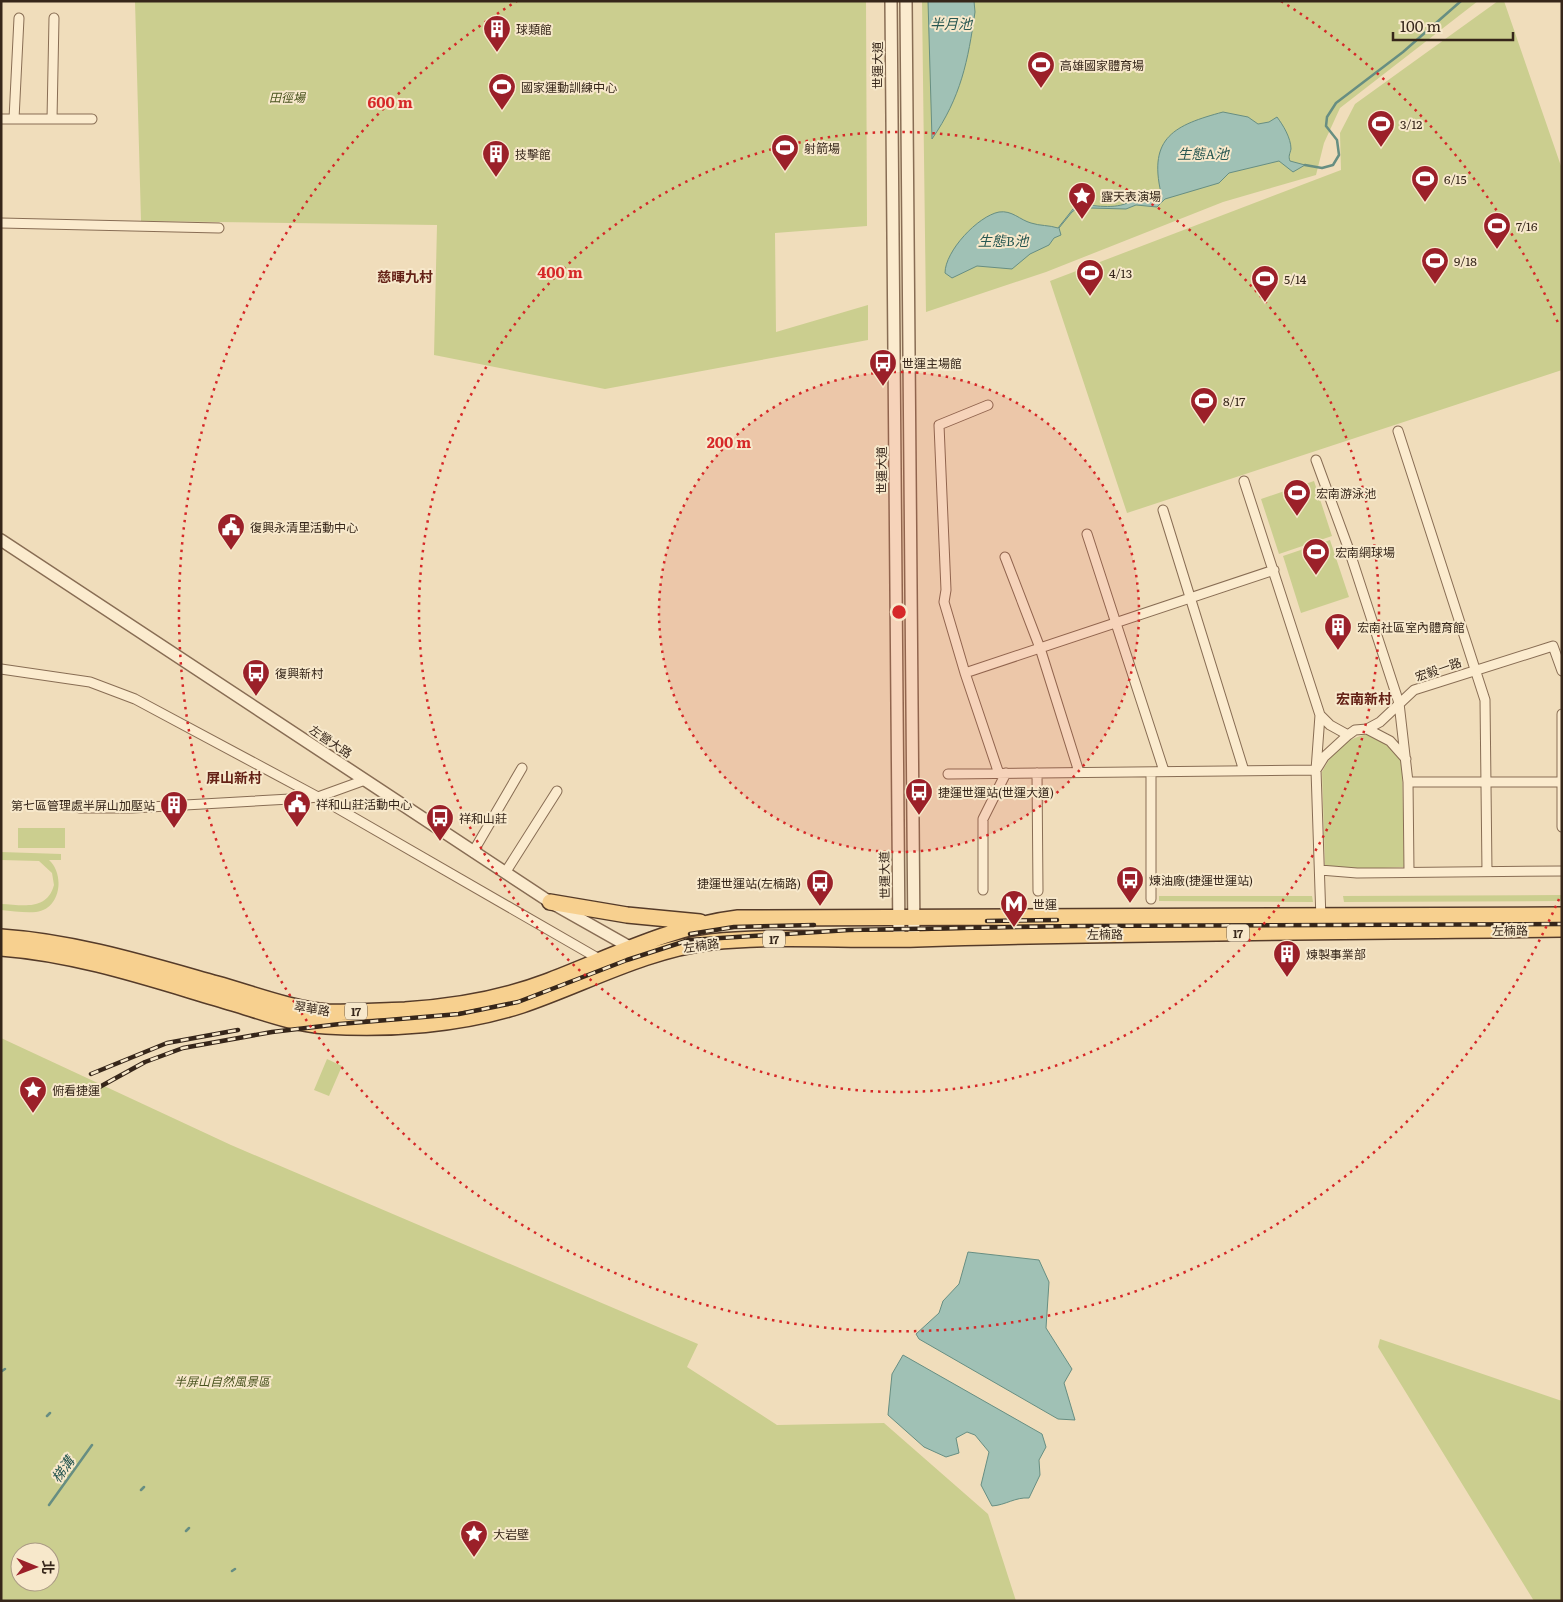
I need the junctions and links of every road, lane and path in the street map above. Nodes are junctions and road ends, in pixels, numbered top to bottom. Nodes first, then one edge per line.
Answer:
1 (890, 1) edge
2 (906, 1) edge
3 (19, 18) dead end
4 (54, 18) dead end
5 (14, 118) junction
6 (1, 119) edge
7 (52, 119) junction
8 (92, 120) dead end
9 (1, 223) edge
10 (220, 228) dead end
11 (988, 404) dead end
12 (1398, 431) dead end
13 (1316, 460) dead end
14 (1244, 481) dead end
15 (1163, 510) dead end
16 (1087, 534) dead end
17 (1, 540) edge
18 (1006, 557) dead end
19 (1274, 570) junction
20 (1190, 598) junction
21 (1117, 623) junction
22 (1040, 648) junction
23 (1, 669) edge
24 (1474, 670) junction
25 (1562, 670) edge
26 (965, 673) junction
27 (1399, 703) junction
28 (1562, 714) edge
29 (1320, 715) junction
30 (1367, 728) junction
31 (1348, 735) junction
32 (1406, 759) junction
33 (522, 768) dead end
34 (1316, 770) junction
35 (1164, 771) junction
36 (1244, 771) junction
37 (1080, 772) junction
38 (1151, 772) junction
39 (1002, 773) junction
40 (1037, 773) junction
41 (948, 774) dead end
42 (365, 780) junction
43 (1408, 782) junction
44 (1486, 782) junction
45 (1562, 782) edge
46 (557, 792) dead end
47 (318, 797) junction
48 (80, 808) dead end
49 (1562, 827) edge
50 (473, 852) junction
51 (1320, 870) junction
52 (1408, 871) junction
53 (1487, 871) junction
54 (1562, 871) edge
55 (505, 873) junction
56 (982, 890) dead end
57 (1038, 892) dead end
58 (1151, 899) dead end
59 (550, 902) junction
60 (1562, 914) edge
61 (914, 916) junction
62 (1321, 916) junction
63 (899, 917) junction
64 (706, 923) junction
65 (1562, 929) edge
66 (1322, 932) junction
67 (1, 937) edge
68 (907, 939) junction
69 (630, 947) junction
70 (1, 948) edge
71 (651, 956) junction
72 (601, 960) junction
73 (617, 969) junction

1 - 63 street, 世運大道
2 - 61 street
3 - 5 street
4 - 7 street
5 - 6 street
5 - 7 street
7 - 8 street
9 - 10 street
11 - 26 street
12 - 24 street
13 - 27 street
14 - 19 street
15 - 20 street
16 - 21 street
17 - 42 street, 左營大路
18 - 22 street
19 - 20 street
19 - 29 street
20 - 21 street
20 - 36 street
21 - 22 street
21 - 35 street
22 - 26 street
22 - 37 street
23 - 47 street
24 - 25 street, 宏毅一路
24 - 27 street, 宏毅一路
24 - 44 street
26 - 39 street
27 - 30 street, 宏毅一路
27 - 32 street
28 - 45 street
29 - 31 street
29 - 34 street
30 - 31 street, 宏毅一路
30 - 32 street
31 - 34 street, 宏毅一路
32 - 43 street
33 - 50 street
34 - 36 street
34 - 51 street
35 - 36 street
35 - 38 street
37 - 38 street
37 - 40 street
38 - 58 street
39 - 40 street
39 - 41 street
39 - 56 street
40 - 57 street
42 - 47 street
42 - 50 street, 左營大路
43 - 44 street
43 - 52 street
44 - 45 street
44 - 53 street
45 - 49 street
46 - 55 street
47 - 48 street
47 - 72 street
50 - 55 street, 左營大路
51 - 52 street
51 - 62 street
52 - 53 street
53 - 54 street
55 - 59 street, 左營大路
59 - 64 main road
59 - 69 street, 左營大路
60 - 62 main road, 左楠路 / 17
61 - 62 main road, 左楠路 / 17
61 - 63 main road, 左楠路 / 17
61 - 68 street
62 - 66 street
63 - 64 main road, 左楠路 / 17
63 - 68 street, 世運大道
64 - 69 main road, 翠華路 / 17
65 - 66 main road, 左楠路 / 17
66 - 68 main road, 左楠路 / 17
67 - 72 main road, 翠華路 / 17
68 - 71 main road, 左楠路 / 17
69 - 71 street, 左營大路
69 - 72 main road, 翠華路 / 17
70 - 73 main road, 翠華路 / 17
71 - 73 main road, 翠華路 / 17
72 - 73 street

